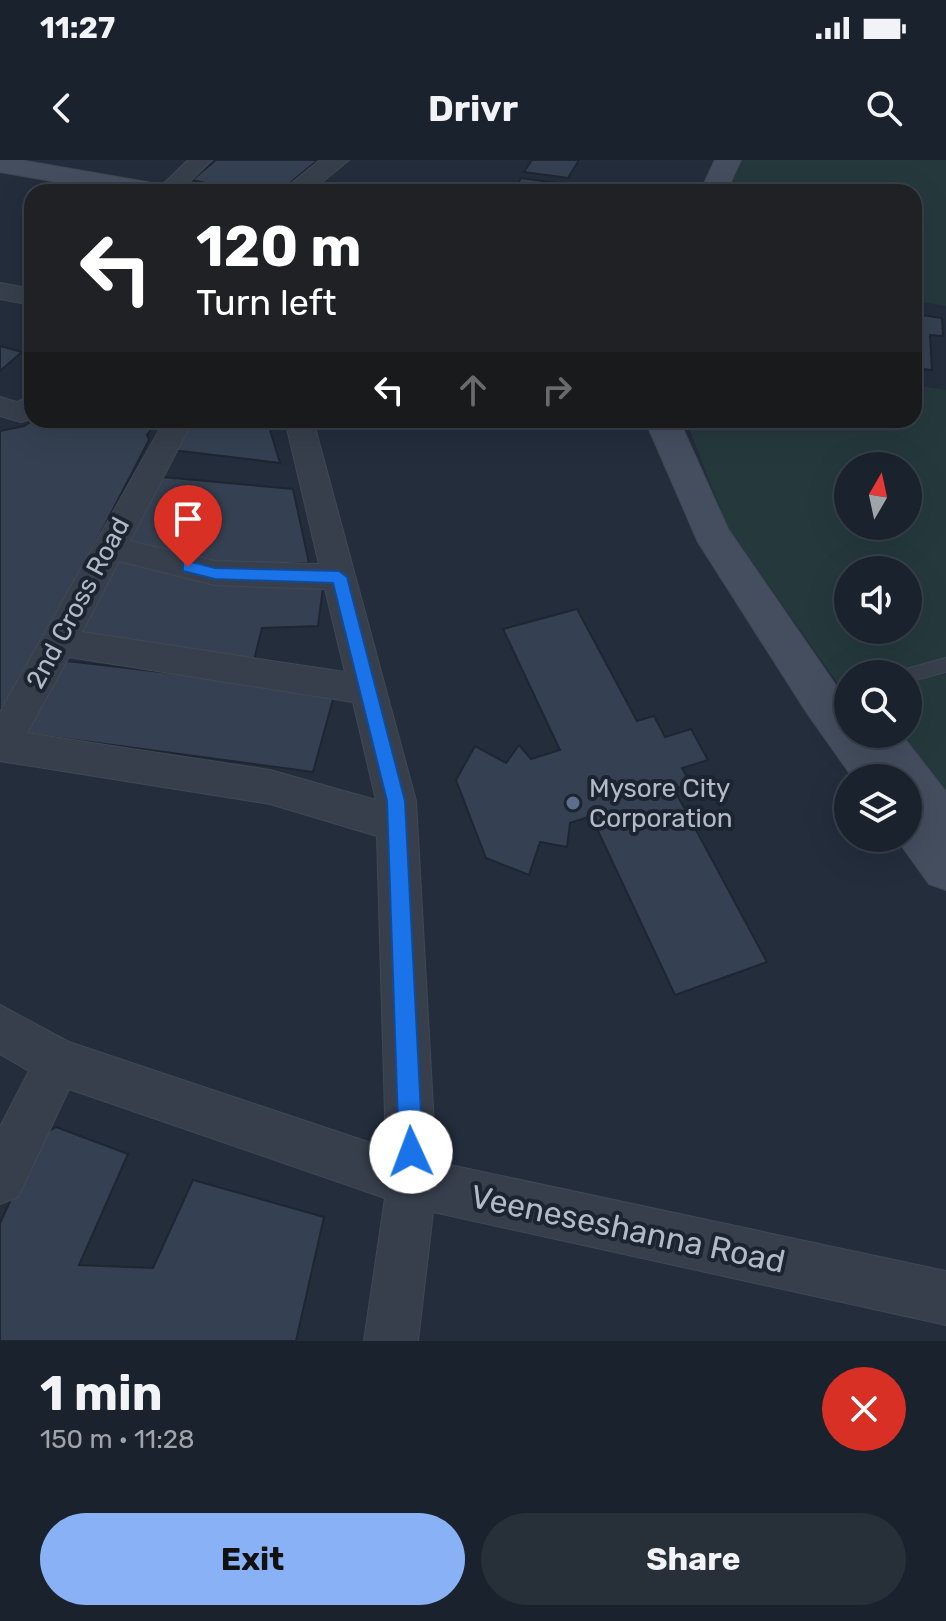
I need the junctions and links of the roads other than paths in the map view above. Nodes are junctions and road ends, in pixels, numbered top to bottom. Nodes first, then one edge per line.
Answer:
1 (175, 160) edge
2 (201, 160) edge
3 (336, 160) edge
4 (728, 160) edge
5 (0, 164) edge
6 (35, 165) edge
7 (701, 178) edge
8 (123, 184) edge
9 (160, 184) edge
10 (165, 184) edge
11 (304, 184) edge
12 (0, 291) edge
13 (24, 296) edge
14 (0, 406) edge
15 (24, 411) edge
16 (175, 428) edge
17 (301, 428) edge
18 (665, 428) edge
19 (687, 428) edge
20 (108, 547) junction
21 (339, 577) junction
22 (59, 642) junction
23 (946, 665) edge
24 (922, 671) edge
25 (368, 690) junction
26 (834, 691) edge
27 (834, 692) edge
28 (0, 744) edge
29 (886, 748) edge
30 (397, 824) junction
31 (946, 827) edge
32 (922, 836) edge
33 (946, 868) edge
34 (0, 1028) edge
35 (58, 1062) junction
36 (0, 1179) edge
37 (412, 1182) junction
38 (946, 1298) edge
39 (391, 1341) edge

1 - 9 street
2 - 10 street
3 - 11 street
4 - 7 main road
5 - 6 main road
6 - 8 main road
12 - 13 street
14 - 15 street
16 - 20 street, 2nd Cross Road
17 - 21 street
18 - 27 main road
19 - 26 main road
20 - 21 street
20 - 22 street, 2nd Cross Road
21 - 25 street
22 - 25 street
22 - 28 street, 2nd Cross Road
23 - 24 lane
25 - 30 street
28 - 30 street
29 - 31 main road
30 - 37 street
32 - 33 main road
34 - 35 street, Veeneseshanna Road
35 - 36 street
35 - 37 street, Veeneseshanna Road
37 - 38 street, Veeneseshanna Road
37 - 39 street

